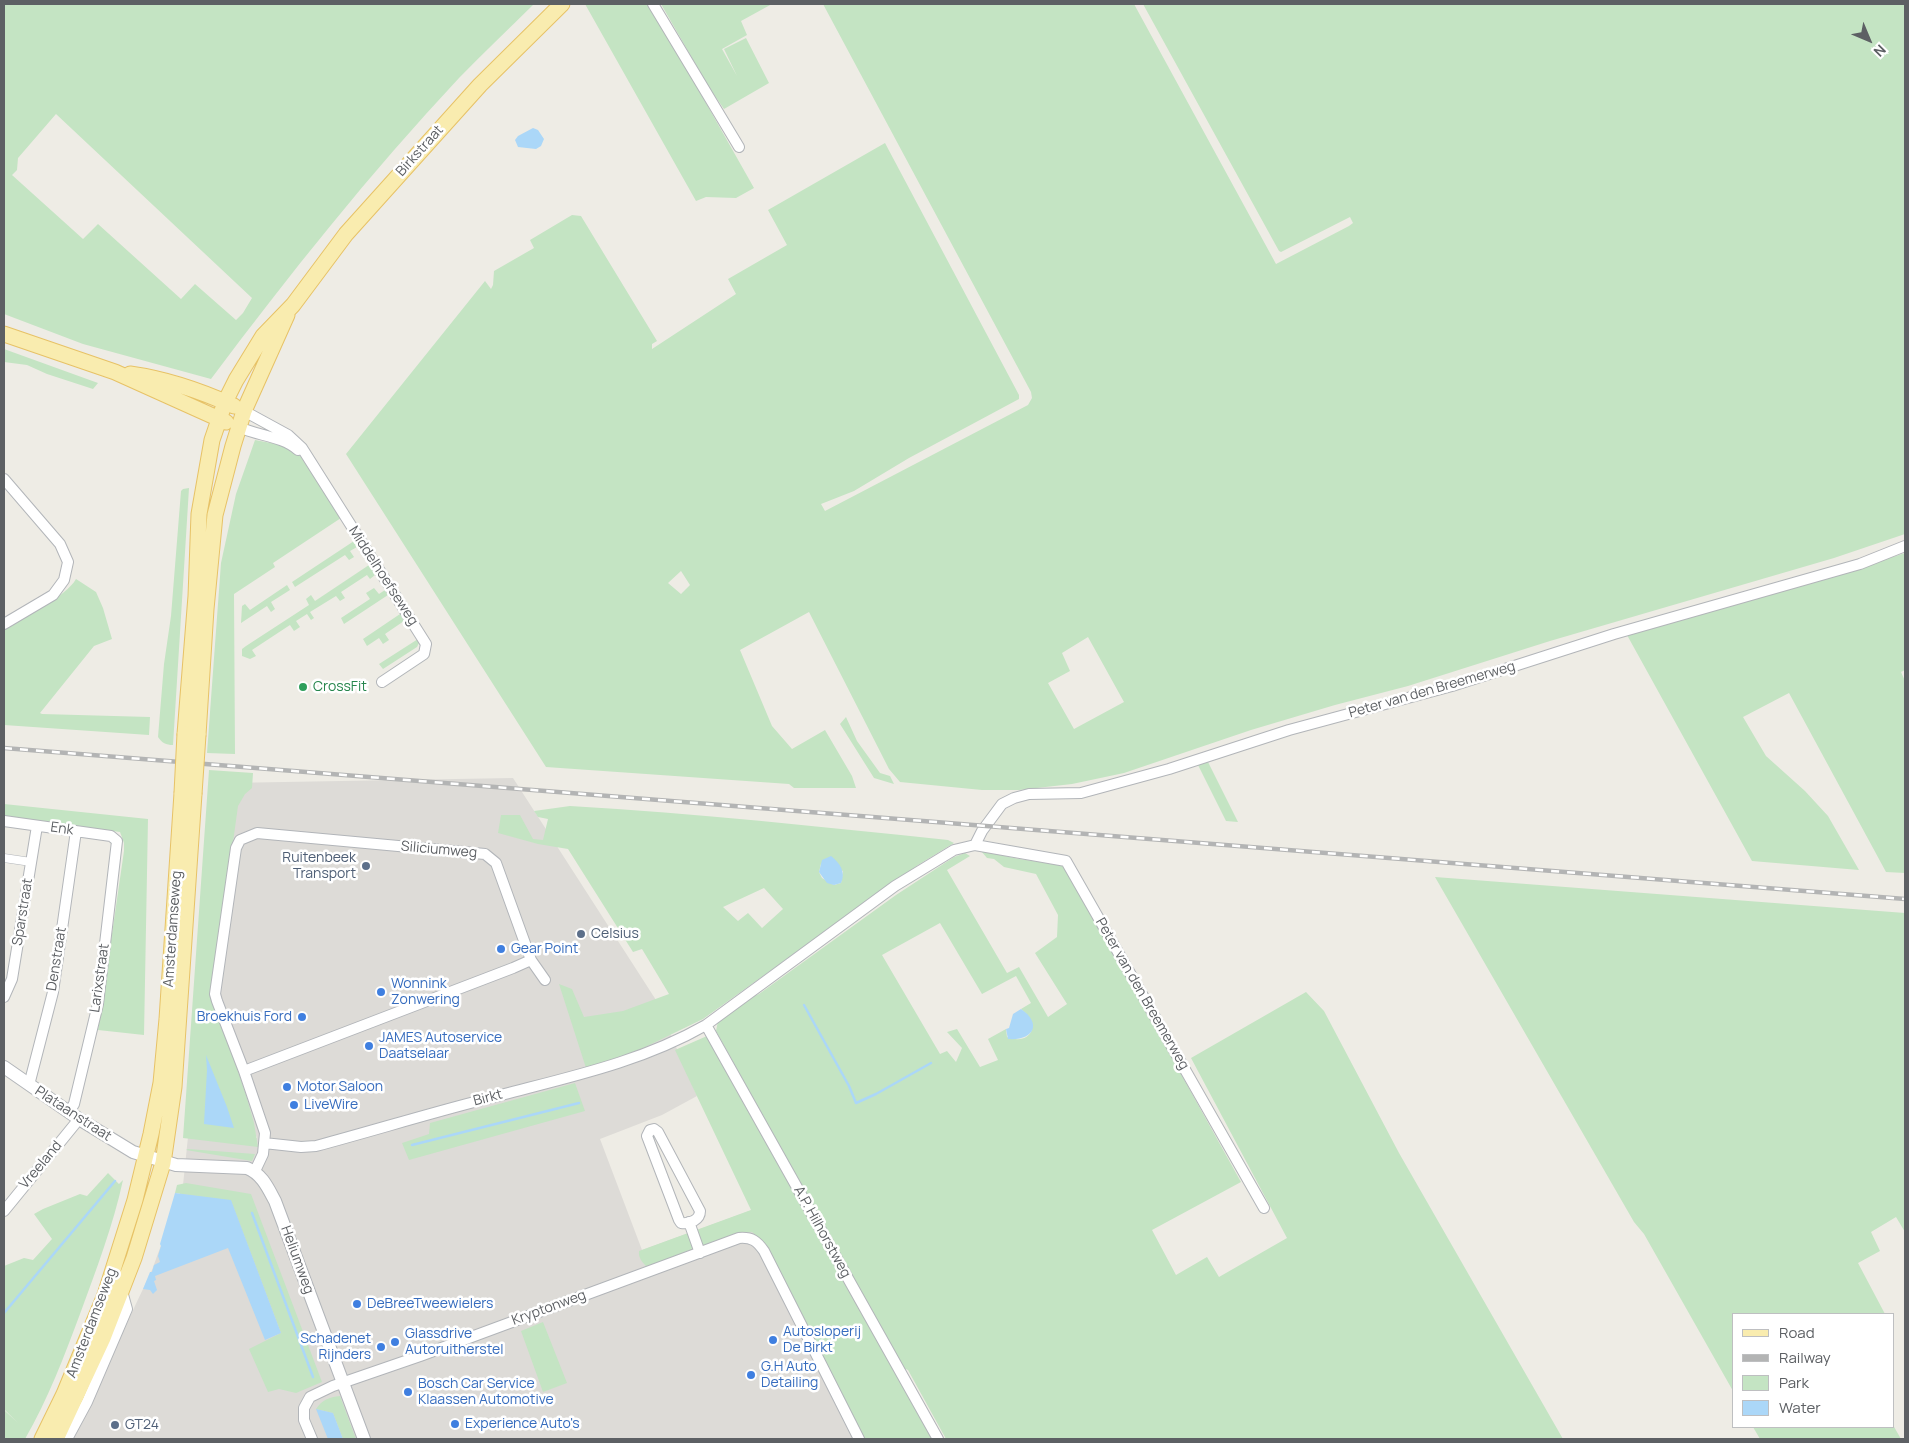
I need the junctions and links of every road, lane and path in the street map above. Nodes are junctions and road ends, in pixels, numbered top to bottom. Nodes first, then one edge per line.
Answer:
1 (562, 4) edge
2 (653, 4) edge
3 (739, 147) dead end
4 (290, 308) junction
5 (4, 334) edge
6 (115, 372) junction
7 (225, 402) junction
8 (244, 411) junction
9 (218, 419) junction
10 (239, 428) junction
11 (306, 458) junction
12 (4, 479) edge
13 (1905, 546) edge
14 (4, 624) edge
15 (382, 682) dead end
16 (192, 734) junction
17 (188, 793) junction
18 (4, 822) edge
19 (37, 826) junction
20 (76, 831) junction
21 (117, 841) joint
22 (975, 845) junction
23 (4, 858) edge
24 (31, 862) junction
25 (531, 960) junction
26 (545, 980) dead end
27 (4, 997) edge
28 (706, 1025) junction
29 (4, 1067) edge
30 (244, 1071) junction
31 (30, 1085) junction
32 (74, 1116) junction
33 (264, 1143) junction
34 (145, 1157) junction
35 (163, 1162) junction
36 (255, 1171) junction
37 (682, 1176) junction
38 (666, 1183) junction
39 (1264, 1208) dead end
40 (4, 1209) edge
41 (689, 1222) junction
42 (700, 1253) junction
43 (122, 1290) junction
44 (342, 1382) junction
45 (42, 1439) edge
46 (56, 1439) edge
47 (67, 1439) edge
48 (312, 1439) edge
49 (364, 1439) edge
50 (859, 1439) edge
51 (938, 1439) edge

1 - 4 main road, Birkstraat
2 - 3 street
4 - 7 main road, Birkstraat
4 - 8 main road, Birkstraat
5 - 6 main road
6 - 7 main road
6 - 9 main road
7 - 8 main road
7 - 9 main road, Amsterdamseweg
8 - 10 main road, Amsterdamseweg
8 - 11 street, Middelhoefseweg
9 - 10 main road
9 - 16 main road, Amsterdamseweg
10 - 11 street, Middelhoefseweg
10 - 16 main road, Amsterdamseweg
11 - 15 street, Middelhoefseweg
12 - 14 street
13 - 22 street, Peter van den Breemerweg
16 - 17 main road, Amsterdamseweg, bridge
17 - 34 main road, Amsterdamseweg
17 - 35 main road, Amsterdamseweg
18 - 19 street, Enk
19 - 20 street, Enk
19 - 24 street, Sparstraat
20 - 21 street, Enk
20 - 31 street, Denstraat
21 - 32 street, Larixstraat
22 - 28 street, Peter van den Breemerweg
22 - 39 street, Peter van den Breemerweg
23 - 24 street
24 - 27 street, Sparstraat
25 - 26 street, Siliciumweg
25 - 30 street
25 - 30 street, Siliciumweg
28 - 33 street, Birkt
28 - 51 street, A.P. Hilhorstweg
29 - 31 street, Plataanstraat
30 - 33 street, Siliciumweg
31 - 32 street, Plataanstraat
32 - 34 street, Plataanstraat
32 - 40 street, Vreeland
33 - 36 street, Siliciumweg
34 - 35 street, Plataanstraat
34 - 45 main road, Amsterdamseweg
35 - 36 street
35 - 43 main road, Amsterdamseweg
36 - 44 street, Heliumweg
37 - 38 street
37 - 38 street
37 - 41 street
38 - 41 street
41 - 42 street
42 - 44 street, Kryptonweg
42 - 50 street, Kryptonweg
43 - 46 main road, Amsterdamseweg
43 - 47 street, Amsterdamseweg
44 - 48 street, Kryptonweg
44 - 49 street, Heliumweg

